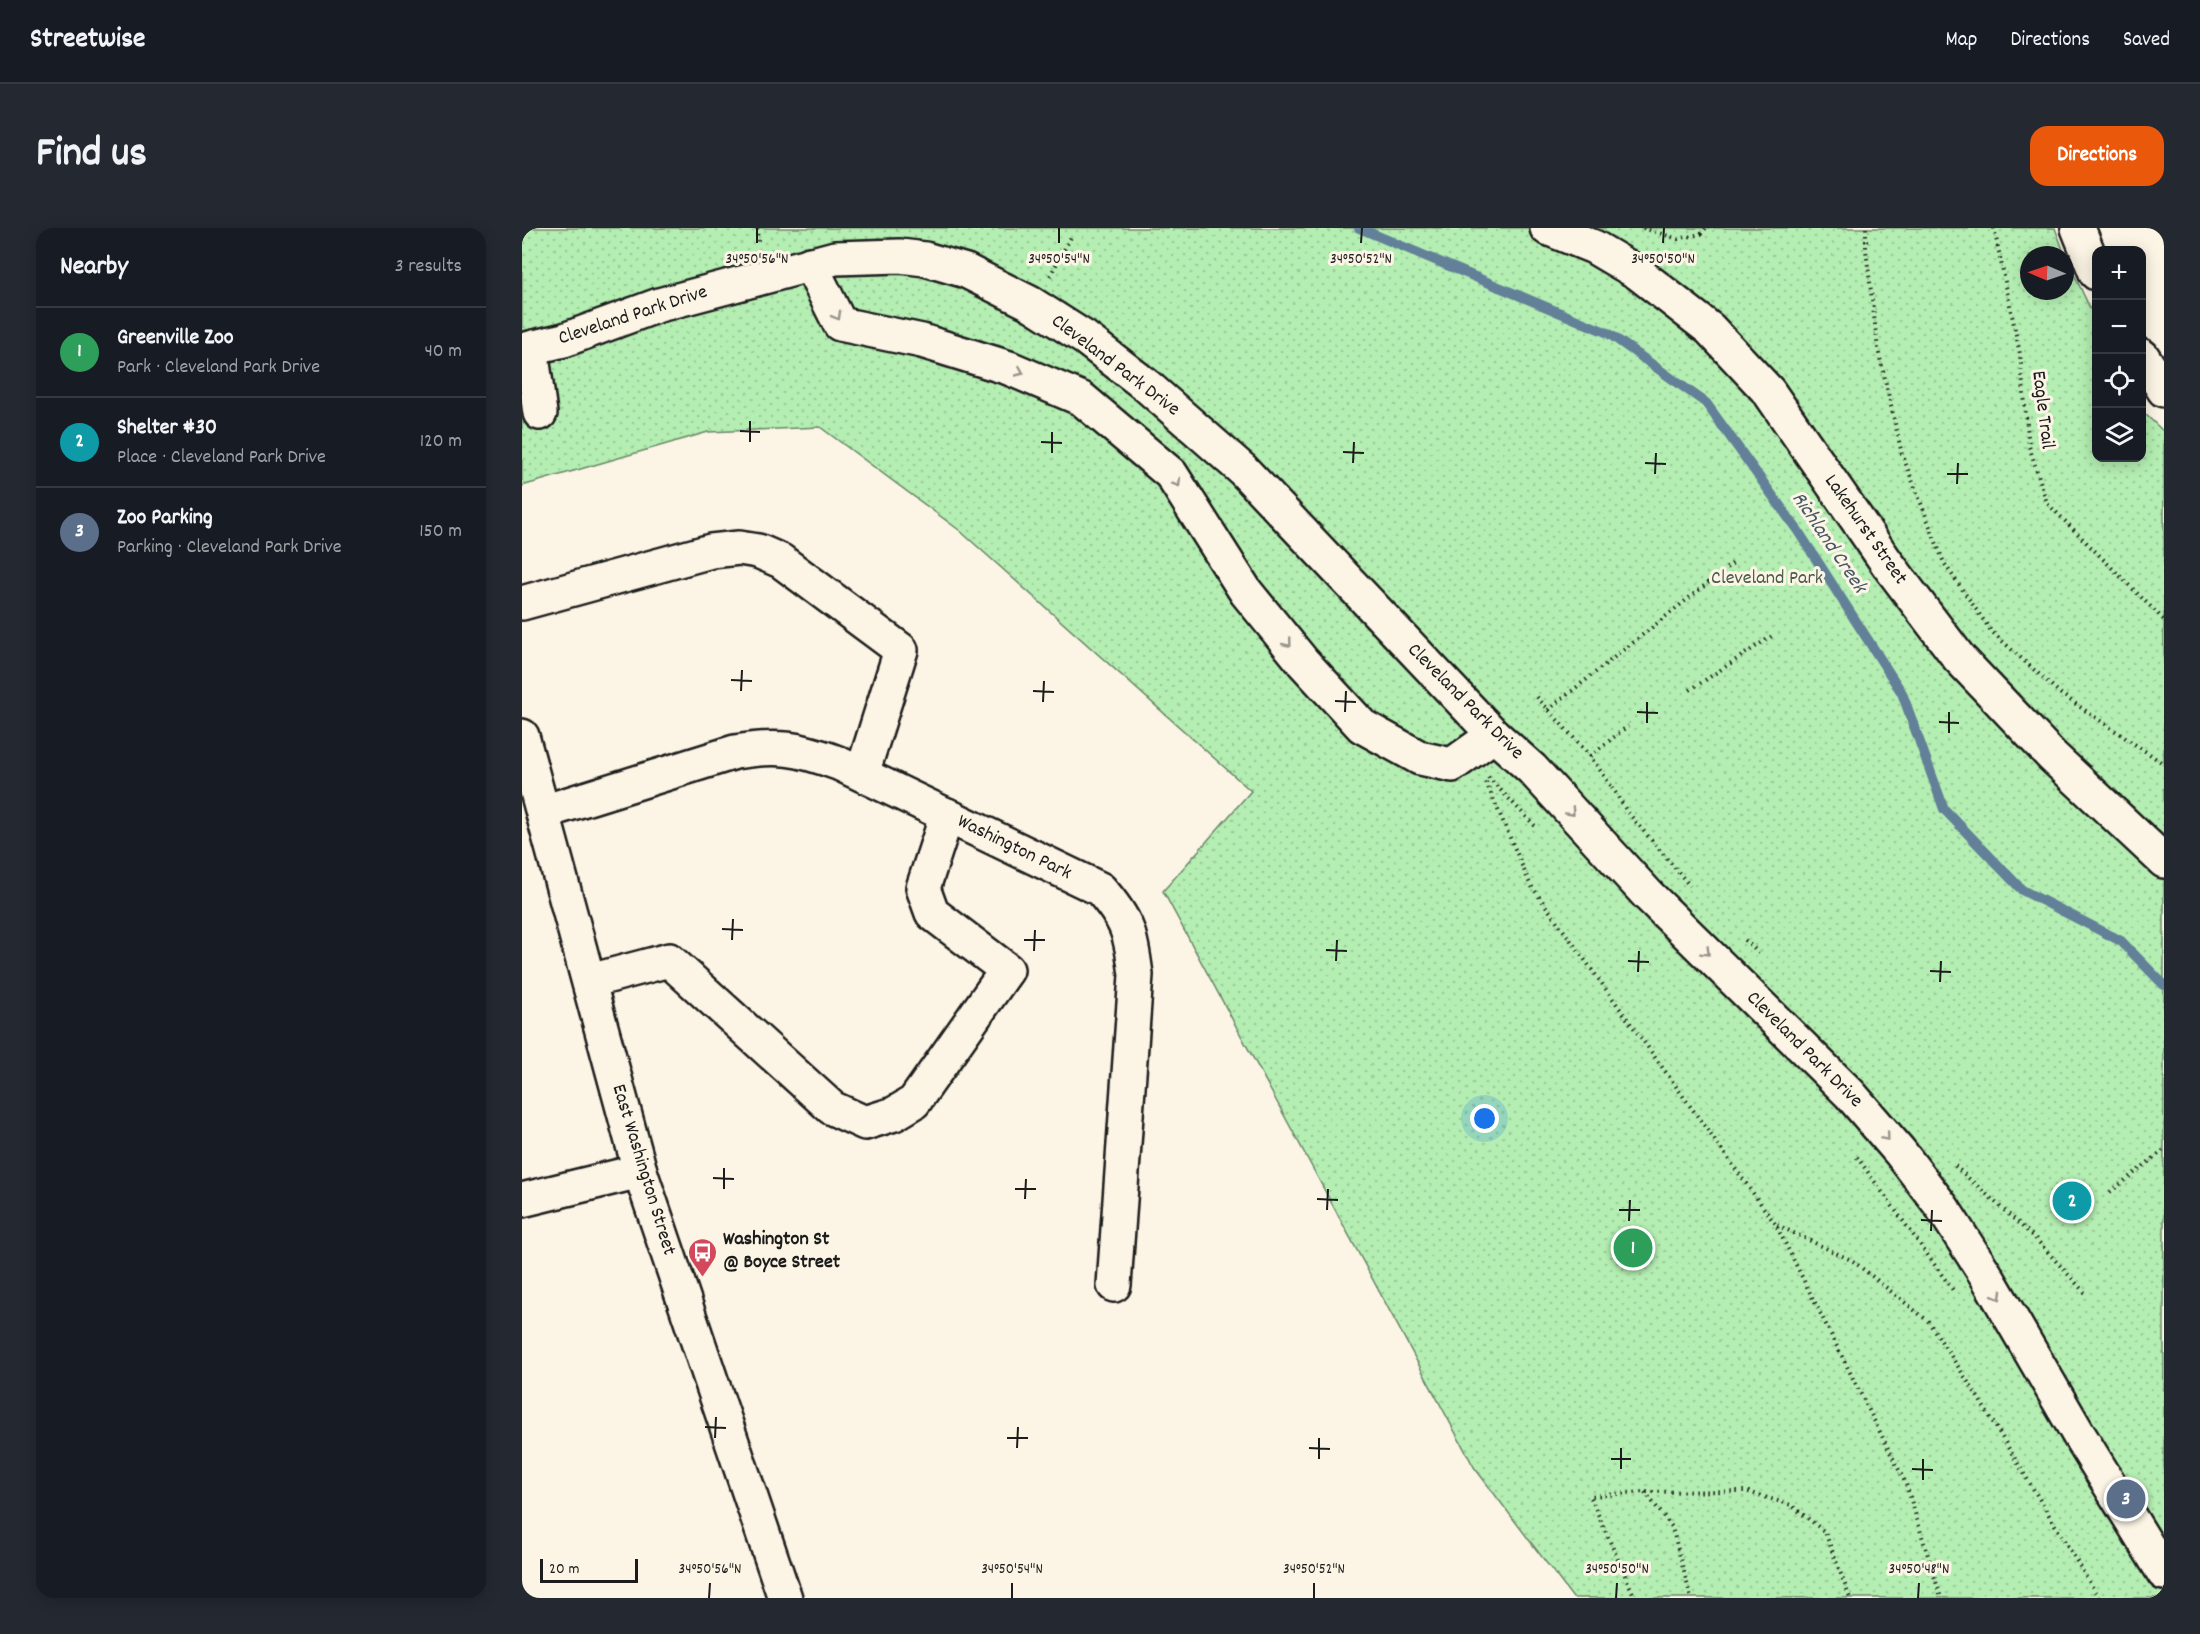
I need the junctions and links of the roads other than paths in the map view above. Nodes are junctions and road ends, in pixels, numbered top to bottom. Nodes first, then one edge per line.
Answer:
1 (1547, 228) edge
2 (2078, 228) edge
3 (2092, 261) edge
4 (810, 264) junction
5 (528, 348) edge
6 (2146, 362) edge
7 (2164, 390) edge
8 (540, 413) dead end
9 (522, 603) edge
10 (1494, 735) junction
11 (522, 736) edge
12 (861, 774) junction
13 (543, 812) junction
14 (947, 815) junction
15 (2164, 861) edge
16 (590, 981) junction
17 (640, 1171) junction
18 (522, 1200) edge
19 (1114, 1285) dead end
20 (2164, 1574) edge
21 (785, 1598) edge

1 - 15 street, Lakehurst Street
2 - 3 street
4 - 5 street, Cleveland Park Drive
4 - 10 street, Cleveland Park Drive
4 -> 10 street
5 - 8 street
6 - 7 street
9 - 12 street
10 -> 20 street, Cleveland Park Drive
11 - 13 street, East Washington Street
12 - 13 street, Washington Park
12 - 14 street, Washington Park
13 - 16 street, East Washington Street
14 - 16 street
14 - 19 street, Washington Park
16 - 17 street, East Washington Street
17 - 18 street
17 - 21 street, East Washington Street

